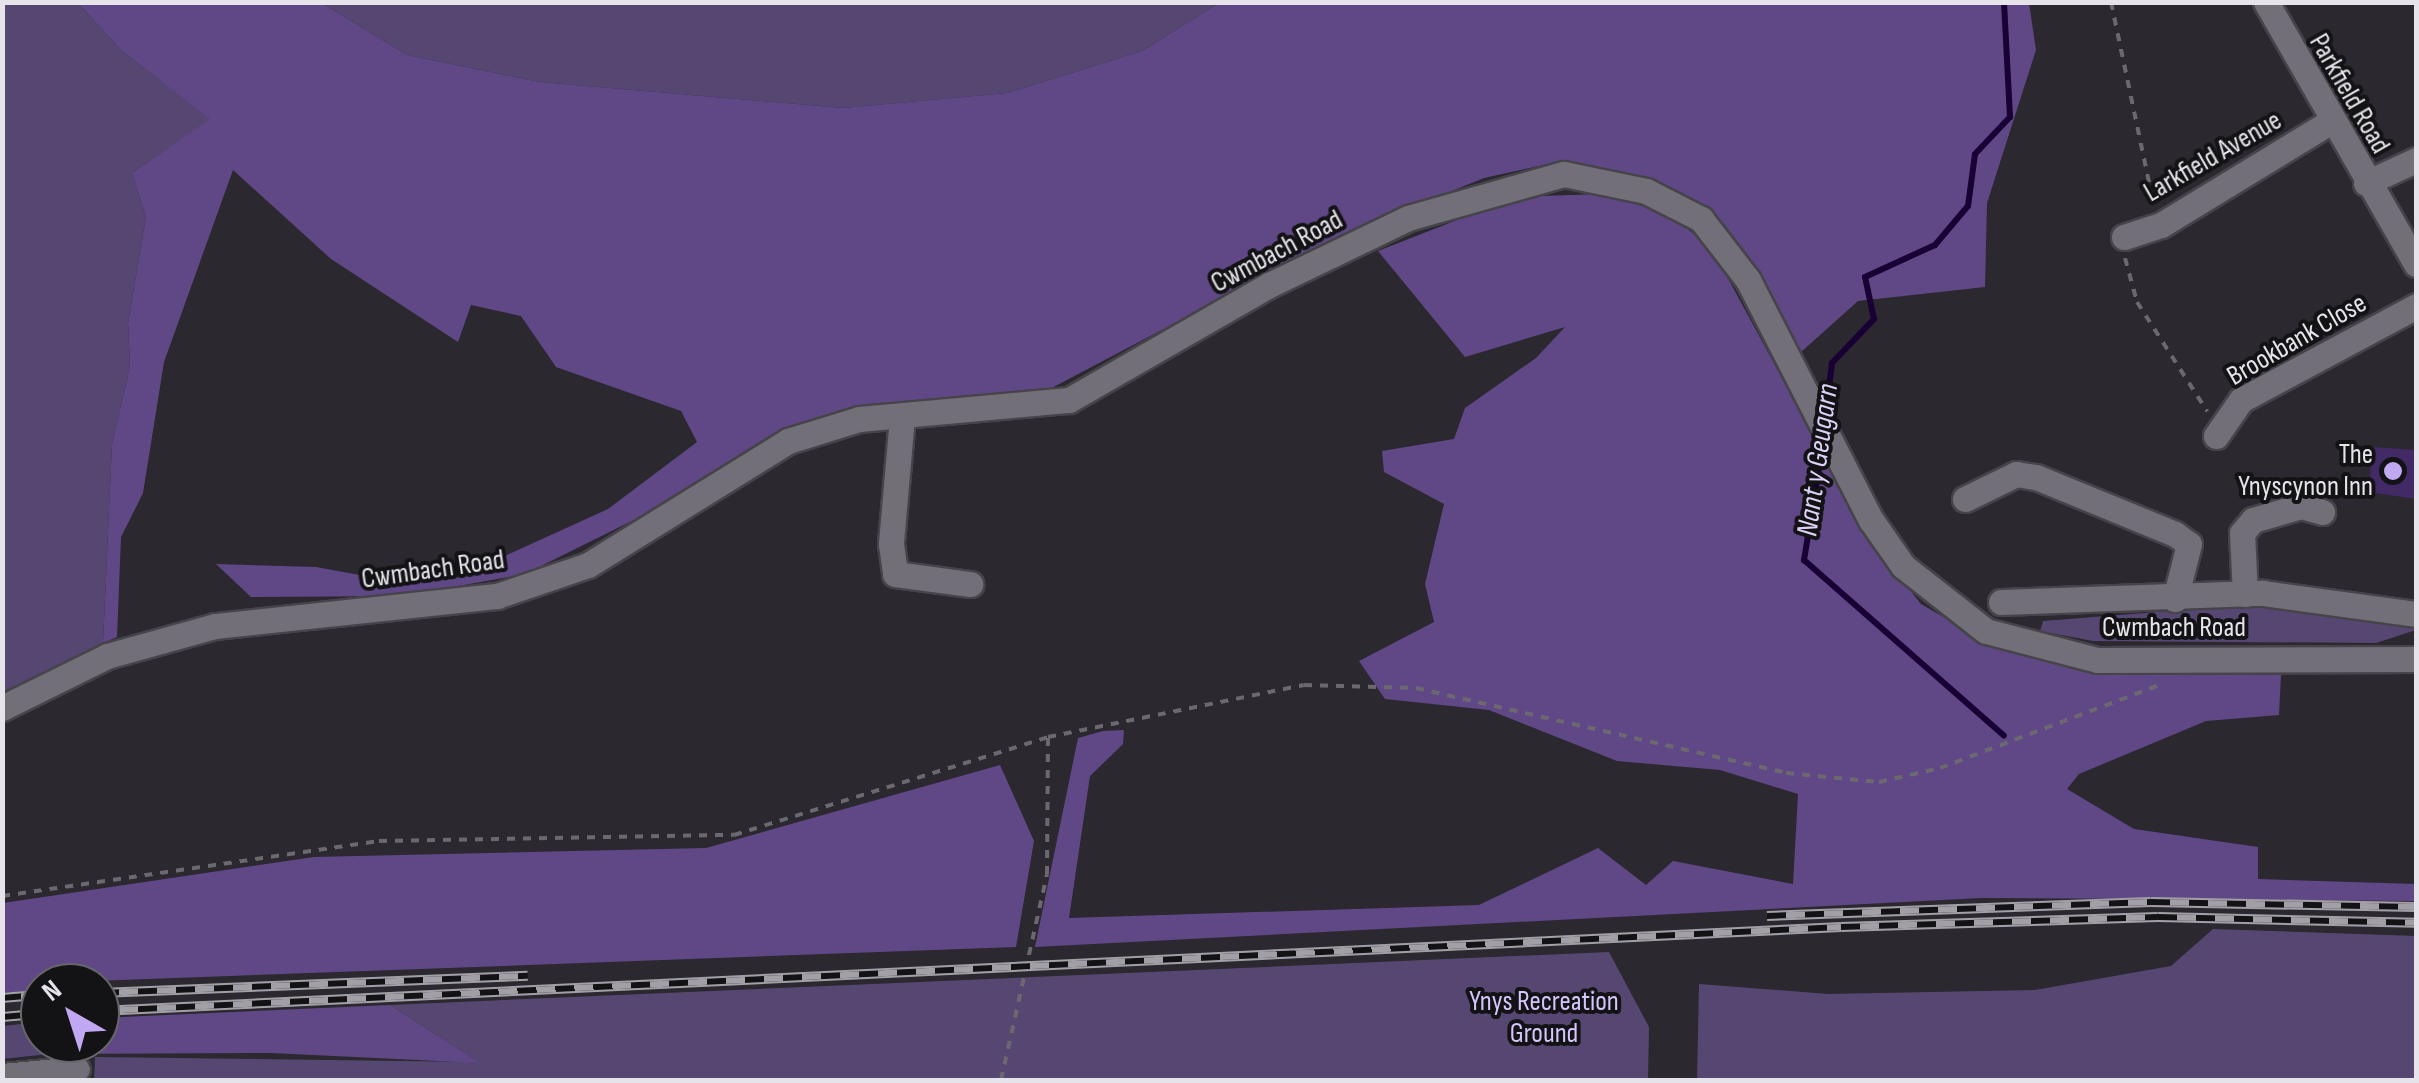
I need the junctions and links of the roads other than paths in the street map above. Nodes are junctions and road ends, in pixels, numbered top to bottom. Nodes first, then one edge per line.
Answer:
1 (2266, 2) edge
2 (2330, 122) junction
3 (2416, 160) edge
4 (2366, 183) junction
5 (2124, 237) road end
6 (2416, 264) edge
7 (2416, 306) edge
8 (902, 417) junction
9 (2214, 426) road end
10 (1965, 499) dead end
11 (2322, 512) dead end
12 (970, 584) dead end
13 (2246, 594) junction
14 (2175, 599) junction
15 (2001, 602) dead end
16 (2416, 614) edge
17 (2416, 659) edge
18 (2, 708) edge
19 (77, 1069) dead end
20 (2, 1076) edge

1 - 2 street, Parkfield Road
2 - 4 street, Parkfield Road
2 - 5 street, Larkfield Avenue
3 - 4 street
4 - 6 street, Parkfield Road
7 - 9 street, Brookbank Close
8 - 12 street
8 - 17 street, Cwmbach Road
8 - 18 street, Cwmbach Road
10 - 14 street
11 - 13 street
13 - 14 street, Cwmbach Road
13 - 16 street, Cwmbach Road
14 - 15 street, Cwmbach Road
19 - 20 street

